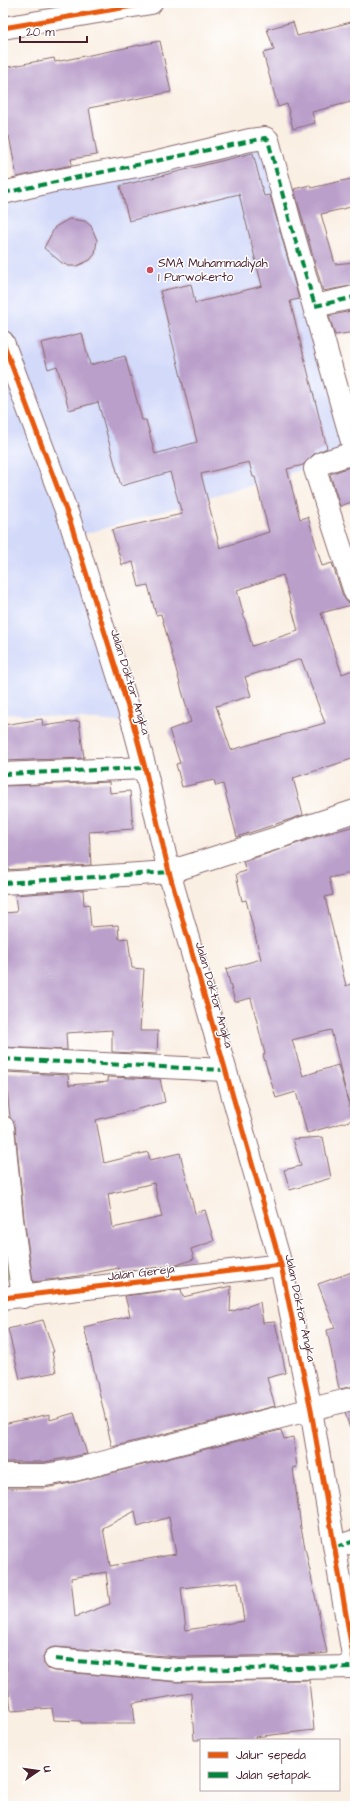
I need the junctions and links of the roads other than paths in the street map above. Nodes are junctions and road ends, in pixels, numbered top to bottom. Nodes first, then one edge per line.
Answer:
1 (151, 3) edge
2 (3, 28) edge
3 (3, 193) edge
4 (355, 297) edge
5 (315, 306) junction
6 (3, 342) edge
7 (355, 592) edge
8 (145, 768) junction
9 (3, 774) edge
10 (355, 811) edge
11 (169, 872) junction
12 (3, 883) edge
13 (3, 1059) edge
14 (224, 1070) junction
15 (3, 1127) edge
16 (281, 1266) junction
17 (13, 1297) edge
18 (355, 1398) edge
19 (311, 1410) junction
20 (3, 1475) edge
21 (345, 1544) edge
22 (55, 1659) dead end
23 (355, 1667) edge

1 - 2 street
3 - 5 street
4 - 5 street
5 - 7 street
6 - 8 street, Jalan Doktor Angka
8 - 9 street
8 - 11 street, Jalan Doktor Angka
10 - 11 street
11 - 12 street
11 - 14 street, Jalan Doktor Angka
13 - 14 street
14 - 16 street, Jalan Doktor Angka
15 - 17 street
16 - 17 street, Jalan Gereja
16 - 19 street, Jalan Doktor Angka
18 - 19 street
19 - 20 street
19 - 21 street, Jalan Doktor Angka
21 - 23 street, Jalan Doktor Angka
22 - 23 street

